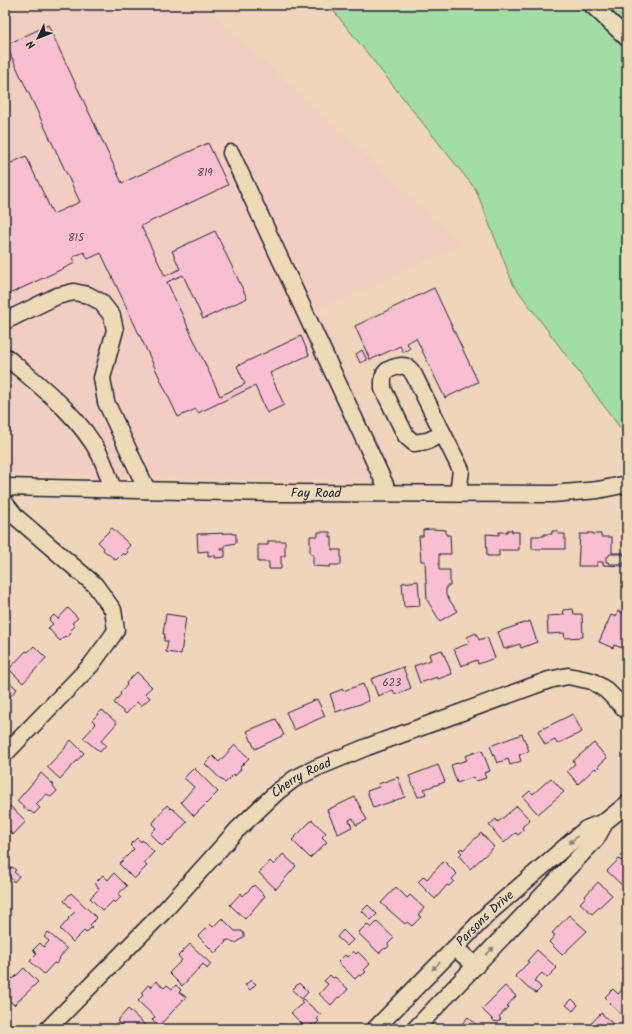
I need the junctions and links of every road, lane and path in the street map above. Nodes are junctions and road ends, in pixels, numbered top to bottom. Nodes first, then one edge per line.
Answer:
1 (592, 5) edge
2 (627, 38) edge
3 (231, 153) dead end
4 (5, 321) edge
5 (5, 356) edge
6 (443, 434) junction
7 (627, 484) edge
8 (5, 487) edge
9 (113, 489) junction
10 (147, 490) junction
11 (388, 493) junction
12 (458, 493) junction
13 (5, 503) edge
14 (627, 711) edge
15 (5, 754) edge
16 (627, 804) edge
17 (606, 821) junction
18 (455, 948) junction
19 (476, 966) junction
20 (48, 1029) edge
21 (375, 1029) edge
22 (415, 1029) edge

1 - 2 street
3 - 11 street
4 - 10 street
5 - 9 street
6 - 6 street
6 - 12 street
7 - 12 street, Fay Road
8 - 9 street, Fay Road
9 - 10 street, Fay Road
10 - 11 street, Fay Road
11 - 12 street, Fay Road
13 - 15 street
14 - 20 street, Cherry Road
16 - 17 street, Parsons Drive
17 -> 18 street, Parsons Drive
19 -> 17 street, Parsons Drive
18 - 19 street
18 -> 21 street, Parsons Drive
19 - 22 street, Parsons Drive

